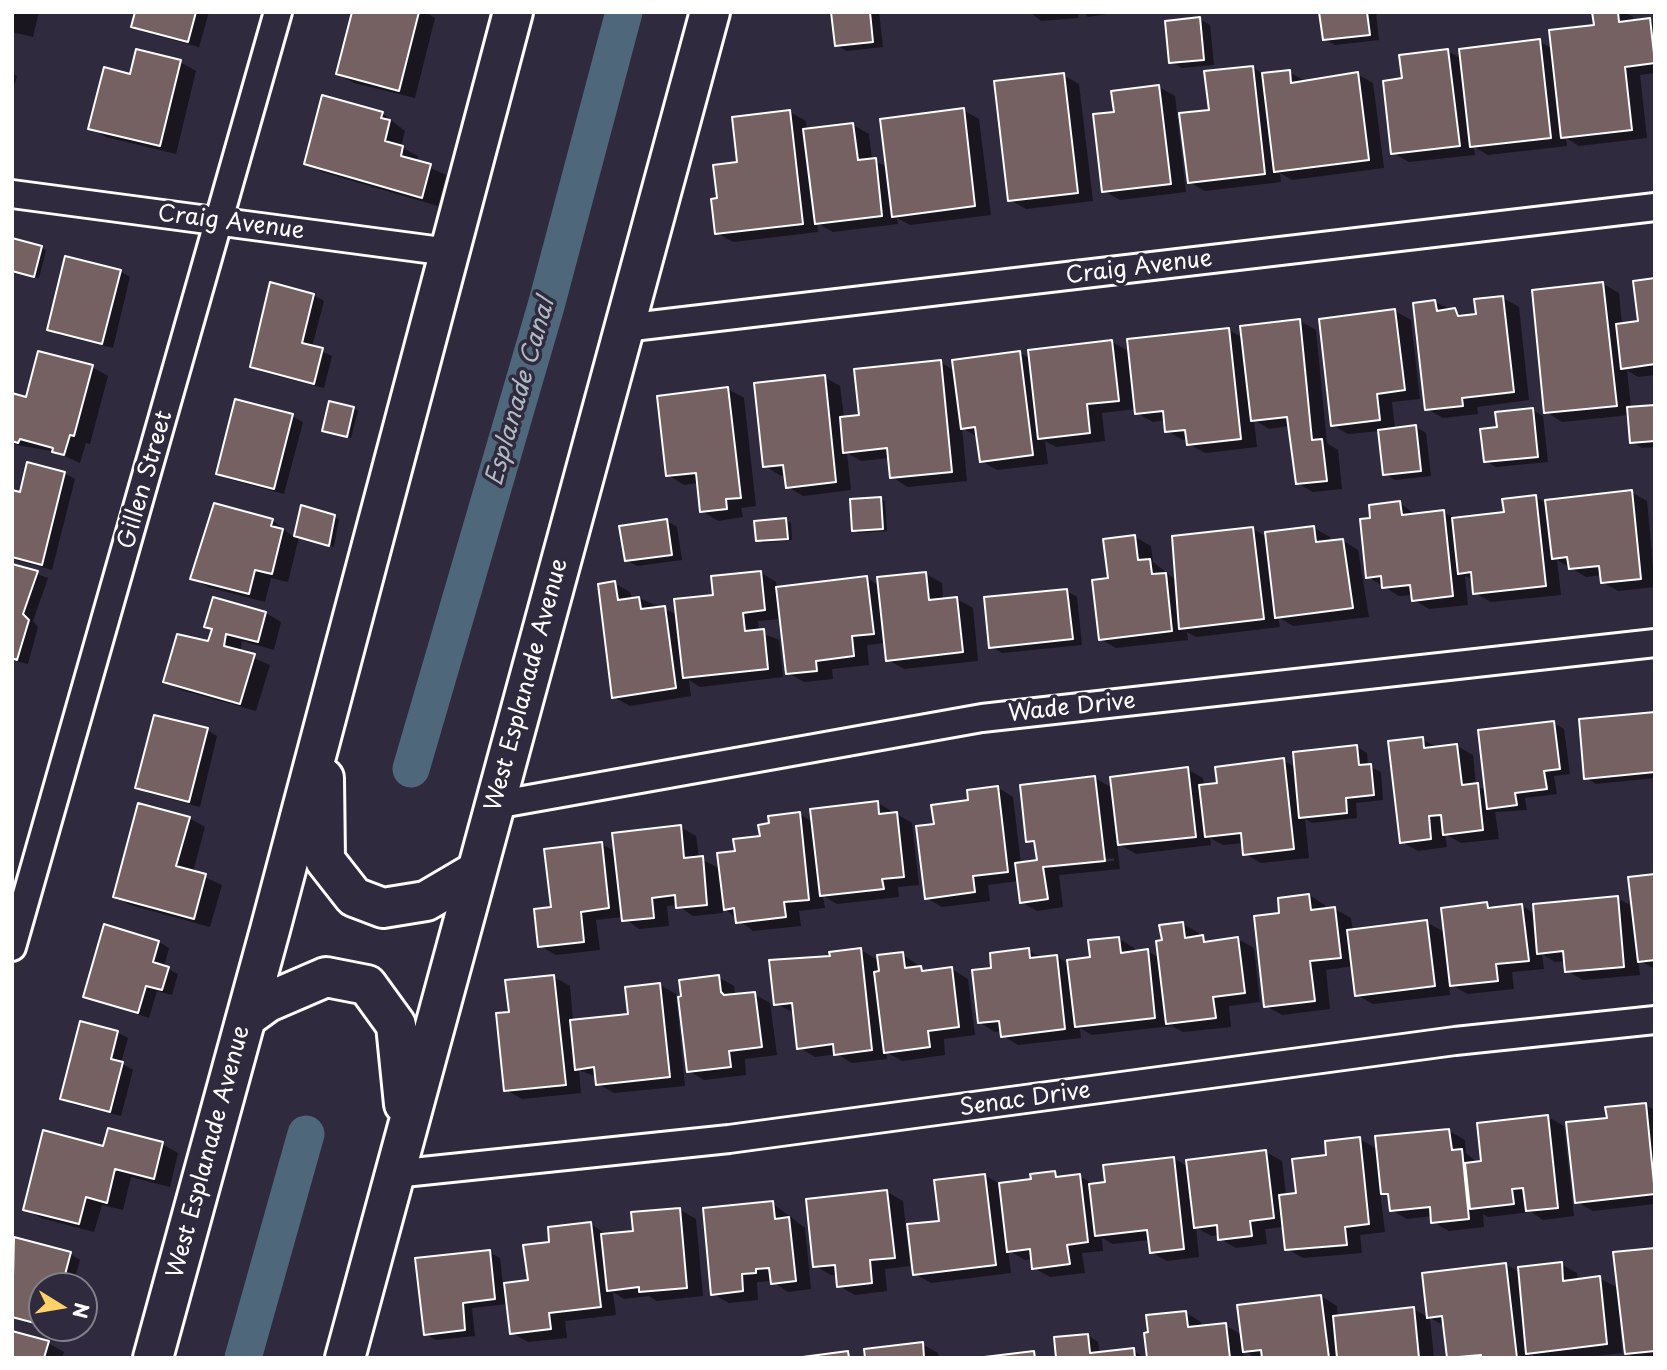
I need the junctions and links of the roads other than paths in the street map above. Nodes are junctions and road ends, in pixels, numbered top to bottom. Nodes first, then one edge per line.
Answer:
1 (278, 12) edge
2 (513, 12) edge
3 (710, 12) edge
4 (12, 194) edge
5 (1655, 207) edge
6 (219, 222) junction
7 (449, 252) junction
8 (624, 328) junction
9 (1655, 643) edge
10 (323, 730) junction
11 (495, 805) junction
12 (477, 871) junction
13 (12, 947) edge
14 (246, 1018) junction
15 (1655, 1020) edge
16 (407, 1127) junction
17 (394, 1174) junction
18 (153, 1358) edge
19 (345, 1358) edge

1 - 6 street, Gillen Street
2 - 7 main road, West Esplanade Avenue
3 - 8 main road, West Esplanade Avenue
4 - 6 street, Craig Avenue
5 - 8 street, Craig Avenue
6 - 7 street, Craig Avenue
6 - 13 street, Gillen Street
7 - 10 main road, West Esplanade Avenue
8 - 11 main road, West Esplanade Avenue
9 - 11 street, Wade Drive
10 - 12 main road
10 - 14 main road, West Esplanade Avenue
11 - 12 main road, West Esplanade Avenue
12 - 16 main road, West Esplanade Avenue
14 - 16 main road
14 - 18 main road, West Esplanade Avenue
15 - 17 street, Senac Drive
16 - 17 main road, West Esplanade Avenue
17 - 19 main road, West Esplanade Avenue

